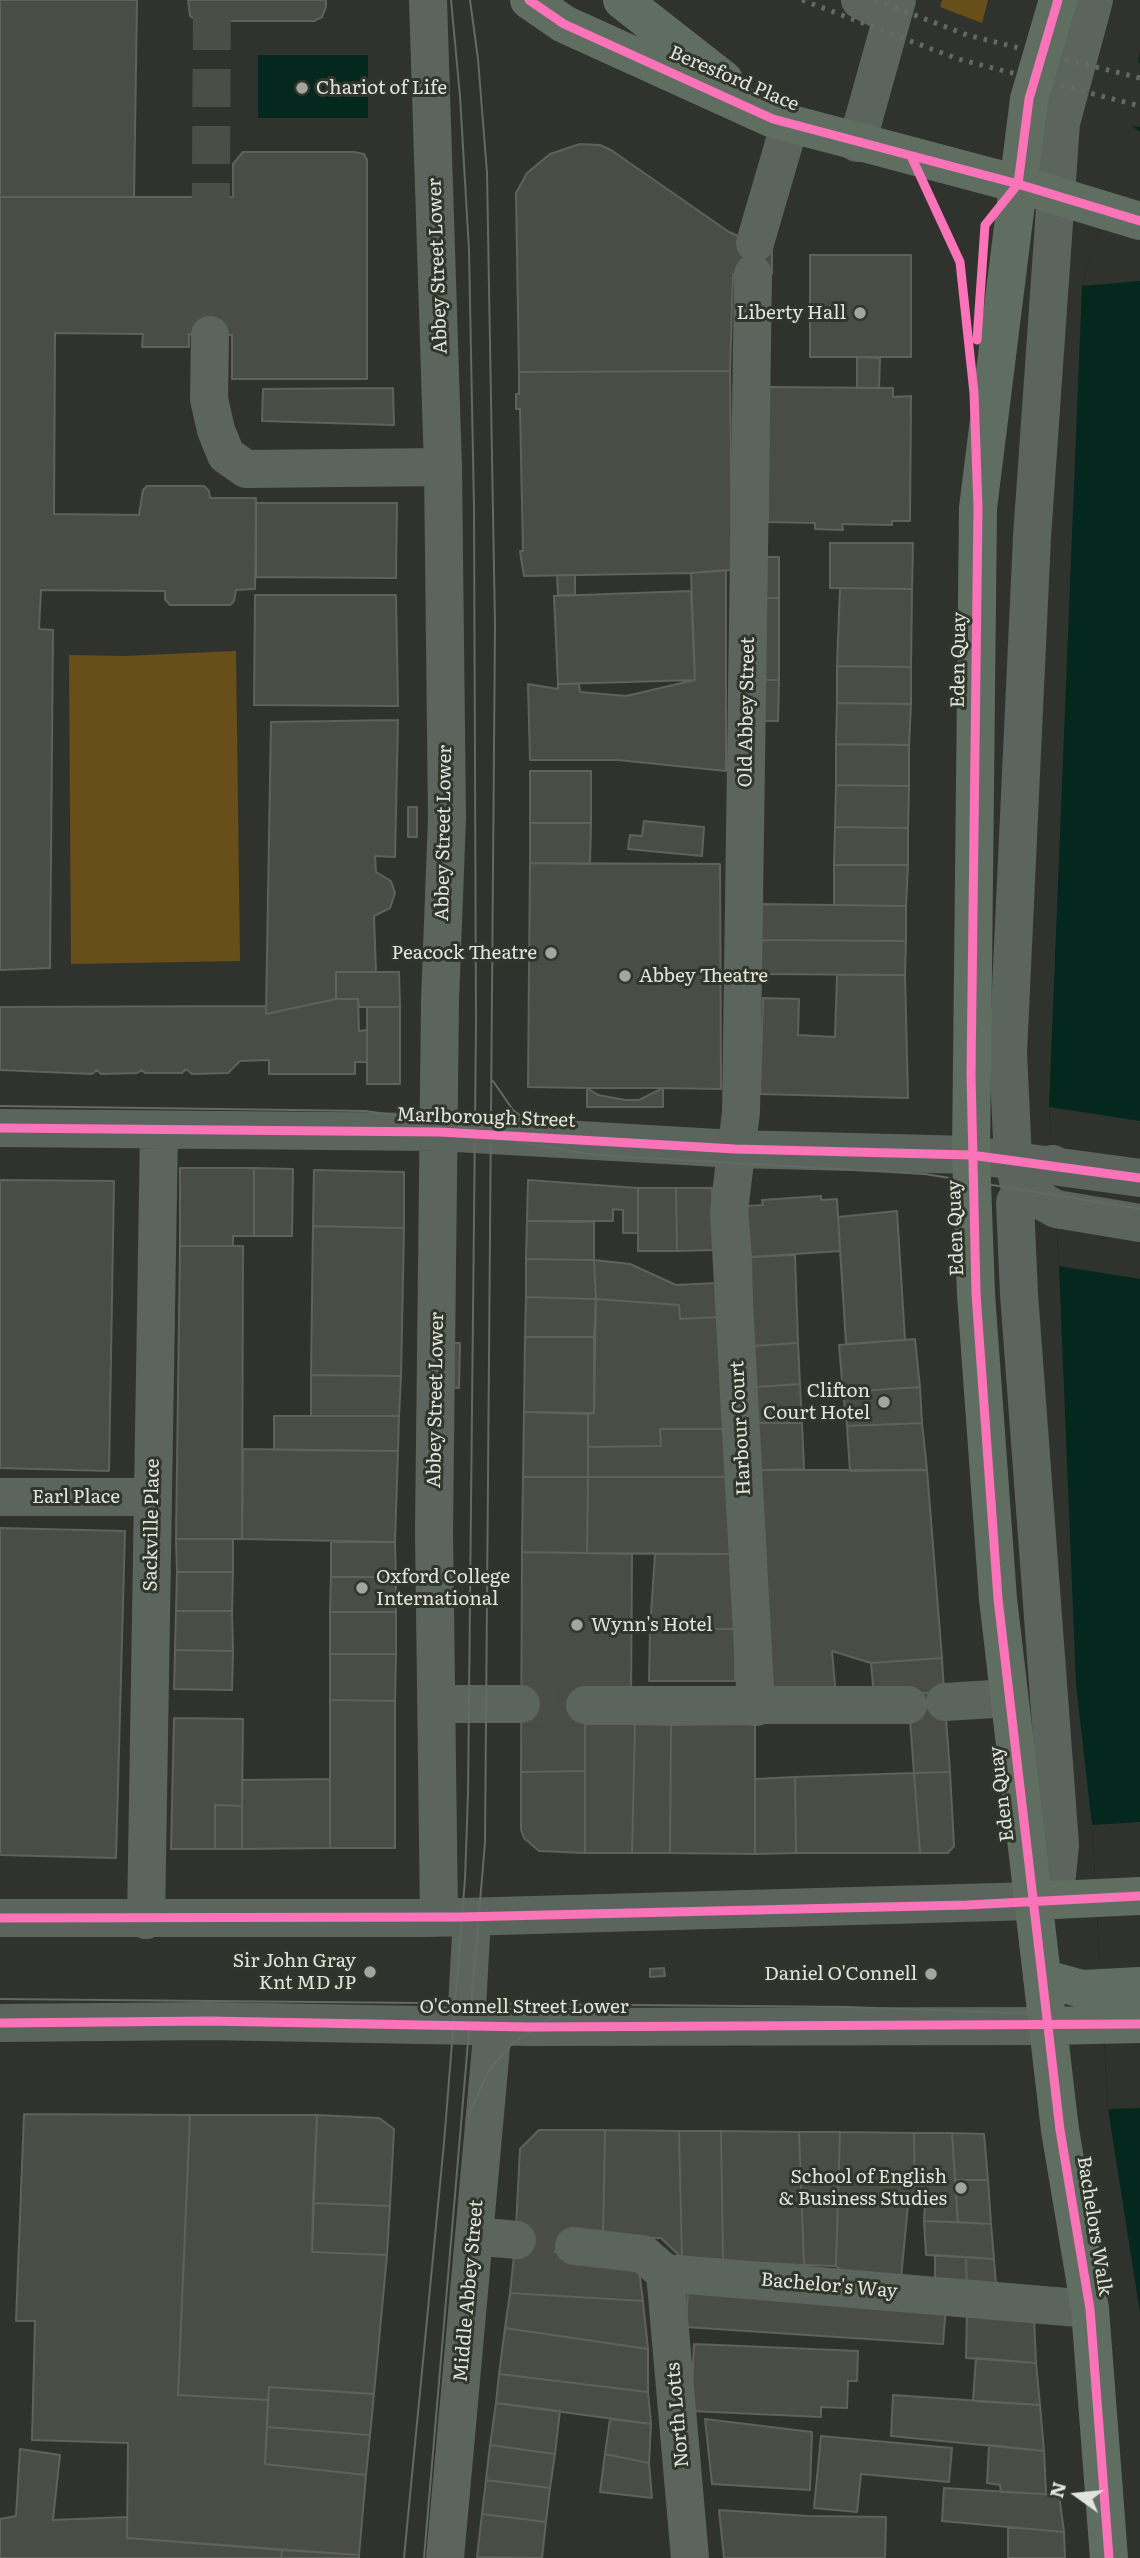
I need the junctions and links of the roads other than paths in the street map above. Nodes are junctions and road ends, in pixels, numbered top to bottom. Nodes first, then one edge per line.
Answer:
1 (529, 0) edge
2 (622, 0) edge
3 (1058, 0) edge
4 (1094, 0) edge
5 (883, 5) edge
6 (431, 8) edge
7 (781, 121) junction
8 (857, 143) junction
9 (1018, 184) junction
10 (1055, 195) junction
11 (1140, 221) edge
12 (210, 335) tunnel mouth
13 (443, 467) junction
14 (0, 1128) edge
15 (159, 1130) junction
16 (440, 1132) junction
17 (736, 1149) junction
18 (971, 1155) junction
19 (1017, 1174) junction
20 (1140, 1178) edge
21 (1056, 1209) junction
22 (1140, 1223) edge
23 (1016, 1243) junction
24 (0, 1497) edge
25 (152, 1497) junction
26 (1009, 1698) junction
27 (438, 1704) junction
28 (521, 1704) tunnel mouth
29 (584, 1705) tunnel mouth
30 (756, 1707) junction
31 (1140, 1896) edge
32 (1033, 1901) junction
33 (456, 1917) junction
34 (0, 1918) edge
35 (146, 1920) junction
36 (1042, 1978) junction
37 (1140, 1986) edge
38 (0, 2023) edge
39 (480, 2025) junction
40 (1122, 2025) edge
41 (1048, 2026) junction
42 (474, 2236) junction
43 (517, 2240) tunnel mouth
44 (575, 2246) tunnel mouth
45 (665, 2273) junction
46 (1090, 2309) junction
47 (445, 2558) edge
48 (691, 2558) edge
49 (1109, 2558) edge

1 - 7 main road, Beresford Place
2 - 7 main road, Beresford Place
3 - 9 main road, Eden Quay
4 - 10 street
5 - 8 street
6 - 13 street, Abbey Street Lower
7 - 8 main road, Beresford Place
7 - 17 street, Old Abbey Street
8 - 9 main road, Beresford Place
9 - 10 main road, Beresford Place
9 - 18 main road, Eden Quay
10 - 11 main road, Beresford Place
10 - 19 street
12 - 13 street
13 - 16 street, Abbey Street Lower
14 - 15 street, Marlborough Street
15 - 16 street, Marlborough Street
15 - 25 street, Sackville Place
16 - 17 street, Marlborough Street
16 - 27 street, Abbey Street Lower
17 - 18 street, Marlborough Street
17 - 30 street, Harbour Court
18 - 19 street, Marlborough Street
18 - 26 main road, Eden Quay
19 - 20 street
19 - 21 street
19 - 23 street
21 - 22 street
21 - 23 street
23 - 32 street
24 - 25 street, Earl Place
25 - 35 street, Sackville Place
26 - 30 street
26 - 32 main road, Eden Quay
27 - 28 street
27 - 33 street, Abbey Street Lower
29 - 30 street
31 - 32 main road
32 - 33 street
32 - 36 main road, Bachelors Walk
33 - 35 street
33 - 39 street, Middle Abbey Street
34 - 35 street
36 - 37 main road
36 - 41 main road, Bachelors Walk
38 - 39 street, O'Connell Street Lower
39 - 41 street, O'Connell Street Lower
39 - 42 street, Middle Abbey Street
40 - 41 main road
41 - 46 main road, Bachelors Walk
42 - 43 street
42 - 47 street, Middle Abbey Street
44 - 45 street
45 - 46 street, Bachelor's Way
45 - 48 street, North Lotts
46 - 49 main road, Bachelors Walk

